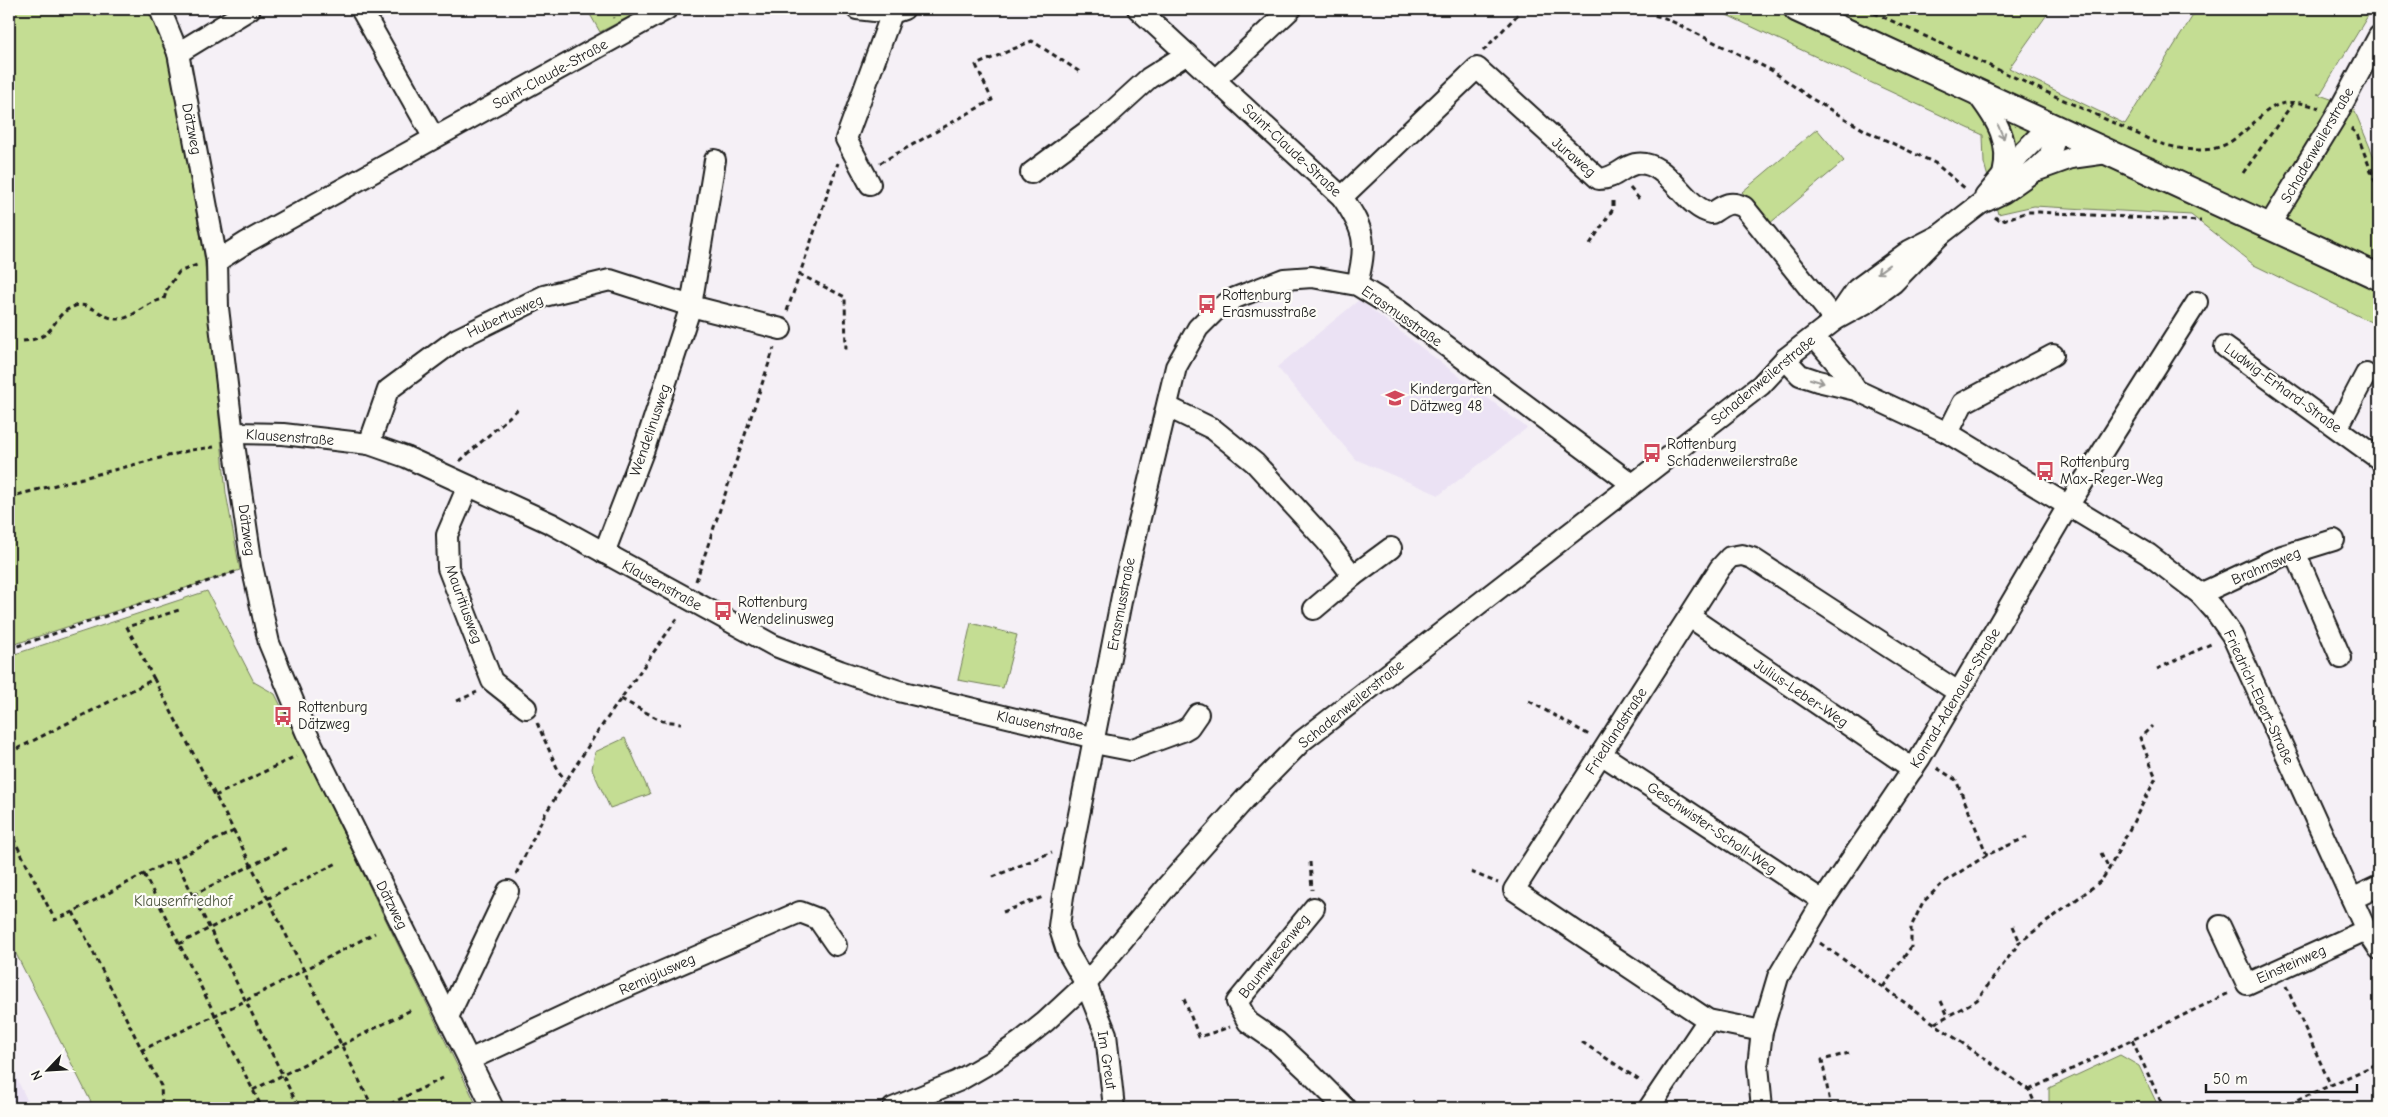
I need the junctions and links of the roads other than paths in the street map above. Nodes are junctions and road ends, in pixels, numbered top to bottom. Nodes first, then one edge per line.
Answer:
1 (160, 9) edge
2 (250, 9) edge
3 (361, 9) edge
4 (667, 9) edge
5 (857, 9) edge
6 (1138, 9) edge
7 (1291, 9) edge
8 (1796, 9) edge
9 (898, 11) edge
10 (2379, 36) edge
11 (178, 53) junction
12 (1187, 54) junction
13 (1216, 79) junction
14 (1977, 94) junction
15 (2052, 128) junction
16 (434, 138) junction
17 (2106, 153) junction
18 (715, 160) dead end
19 (1031, 173) dead end
20 (2003, 175) junction
21 (2028, 176) junction
22 (870, 184) dead end
23 (1342, 196) junction
24 (1980, 204) junction
25 (2269, 226) junction
26 (218, 261) junction
27 (2379, 277) edge
28 (1357, 285) junction
29 (2197, 302) dead end
30 (691, 306) junction
31 (1834, 320) junction
32 (781, 329) road end
33 (1814, 337) junction
34 (2225, 347) dead end
35 (2053, 355) dead end
36 (1785, 359) junction
37 (2366, 374) dead end
38 (1856, 390) junction
39 (1168, 407) junction
40 (2338, 428) junction
41 (1948, 433) junction
42 (234, 438) junction
43 (369, 444) junction
44 (2379, 459) edge
45 (1632, 484) junction
46 (468, 486) junction
47 (2068, 506) junction
48 (2334, 540) dead end
49 (1391, 548) dead end
50 (2295, 552) junction
51 (604, 553) junction
52 (1353, 576) junction
53 (2200, 594) junction
54 (1314, 609) dead end
55 (1690, 617) junction
56 (2341, 658) dead end
57 (1958, 692) junction
58 (526, 708) road end
59 (1198, 714) dead end
60 (1095, 740) junction
61 (1604, 750) junction
62 (1913, 769) junction
63 (2379, 886) edge
64 (508, 891) road end
65 (2352, 898) junction
66 (1823, 901) junction
67 (1314, 908) road end
68 (2220, 926) dead end
69 (2366, 930) junction
70 (836, 945) dead end
71 (2379, 949) edge
72 (1086, 984) junction
73 (448, 1017) junction
74 (1708, 1020) junction
75 (1762, 1031) junction
76 (469, 1060) junction
77 (1654, 1101) edge
78 (493, 1108) edge
79 (893, 1108) edge
80 (1114, 1108) edge
81 (1345, 1108) edge
82 (1762, 1108) edge

1 - 11 street, Dätzweg
2 - 11 street
3 - 16 street
4 - 16 street, Saint-Claude-Straße
5 - 9 street
6 - 12 street, Saint-Claude-Straße
7 - 13 street
8 - 14 main road
9 - 22 street
10 - 25 street, Schadenweilerstraße
11 - 26 street, Dätzweg
12 - 13 street, Saint-Claude-Straße
12 - 19 street
13 - 23 street, Saint-Claude-Straße
14 - 15 main road
14 -> 20 street
15 - 17 main road
15 - 20 street, Schadenweilerstraße
15 - 21 street, Schadenweilerstraße
16 - 26 street, Saint-Claude-Straße
17 - 21 street, Schadenweilerstraße
17 - 25 main road
18 - 30 street, Wendelinusweg
20 - 24 street, Schadenweilerstraße
21 - 24 street, Schadenweilerstraße
23 - 28 street, Saint-Claude-Straße
23 - 31 street, Juraweg
24 - 31 street, Schadenweilerstraße
25 - 27 main road
26 - 42 street, Dätzweg
28 - 39 street, Erasmusstraße
28 - 45 street, Erasmusstraße
29 - 47 street, Konrad-Adenauer-Straße
30 - 32 street
30 - 43 street, Hubertusweg
30 - 51 street, Wendelinusweg
31 - 33 street, Schadenweilerstraße
33 - 36 street, Schadenweilerstraße
33 - 38 street
34 - 40 street, Ludwig-Erhard-Straße
35 - 41 street
36 -> 38 street, Friedrich-Ebert-Straße
36 - 45 street, Schadenweilerstraße
37 - 40 street
38 - 41 street, Friedrich-Ebert-Straße
39 - 52 street
39 - 60 street, Erasmusstraße
40 - 44 street, Ludwig-Erhard-Straße
41 - 47 street, Friedrich-Ebert-Straße
42 - 43 street, Klausenstraße
42 - 73 street, Dätzweg
43 - 46 street, Klausenstraße
45 - 72 street, Schadenweilerstraße
46 - 51 street, Klausenstraße
46 - 58 street, Mauritiusweg
47 - 53 street, Friedrich-Ebert-Straße
47 - 57 street, Konrad-Adenauer-Straße
48 - 50 street, Brahmsweg
49 - 52 street
50 - 53 street, Brahmsweg
50 - 56 street
51 - 60 street, Klausenstraße
52 - 54 street
53 - 65 street, Friedrich-Ebert-Straße
55 - 57 street, Friedlandstraße
55 - 61 street, Friedlandstraße
55 - 62 street, Julius-Leber-Weg
57 - 62 street, Konrad-Adenauer-Straße
59 - 60 street
60 - 72 street, Erasmusstraße
61 - 66 street, Geschwister-Scholl-Weg
61 - 74 street, Friedlandstraße
62 - 66 street, Konrad-Adenauer-Straße
63 - 65 street
64 - 73 street
65 - 69 street, Friedrich-Ebert-Straße
66 - 75 street, Konrad-Adenauer-Straße
67 - 81 street, Baumwiesenweg
68 - 69 street, Einsteinweg
69 - 71 street, Friedrich-Ebert-Straße
70 - 76 street, Remigiusweg
72 - 79 street, Schadenweilerstraße
72 - 80 street, Im Greut
73 - 76 street, Dätzweg
74 - 75 street
74 - 77 street
75 - 82 street, Konrad-Adenauer-Straße
76 - 78 street, Dätzweg

